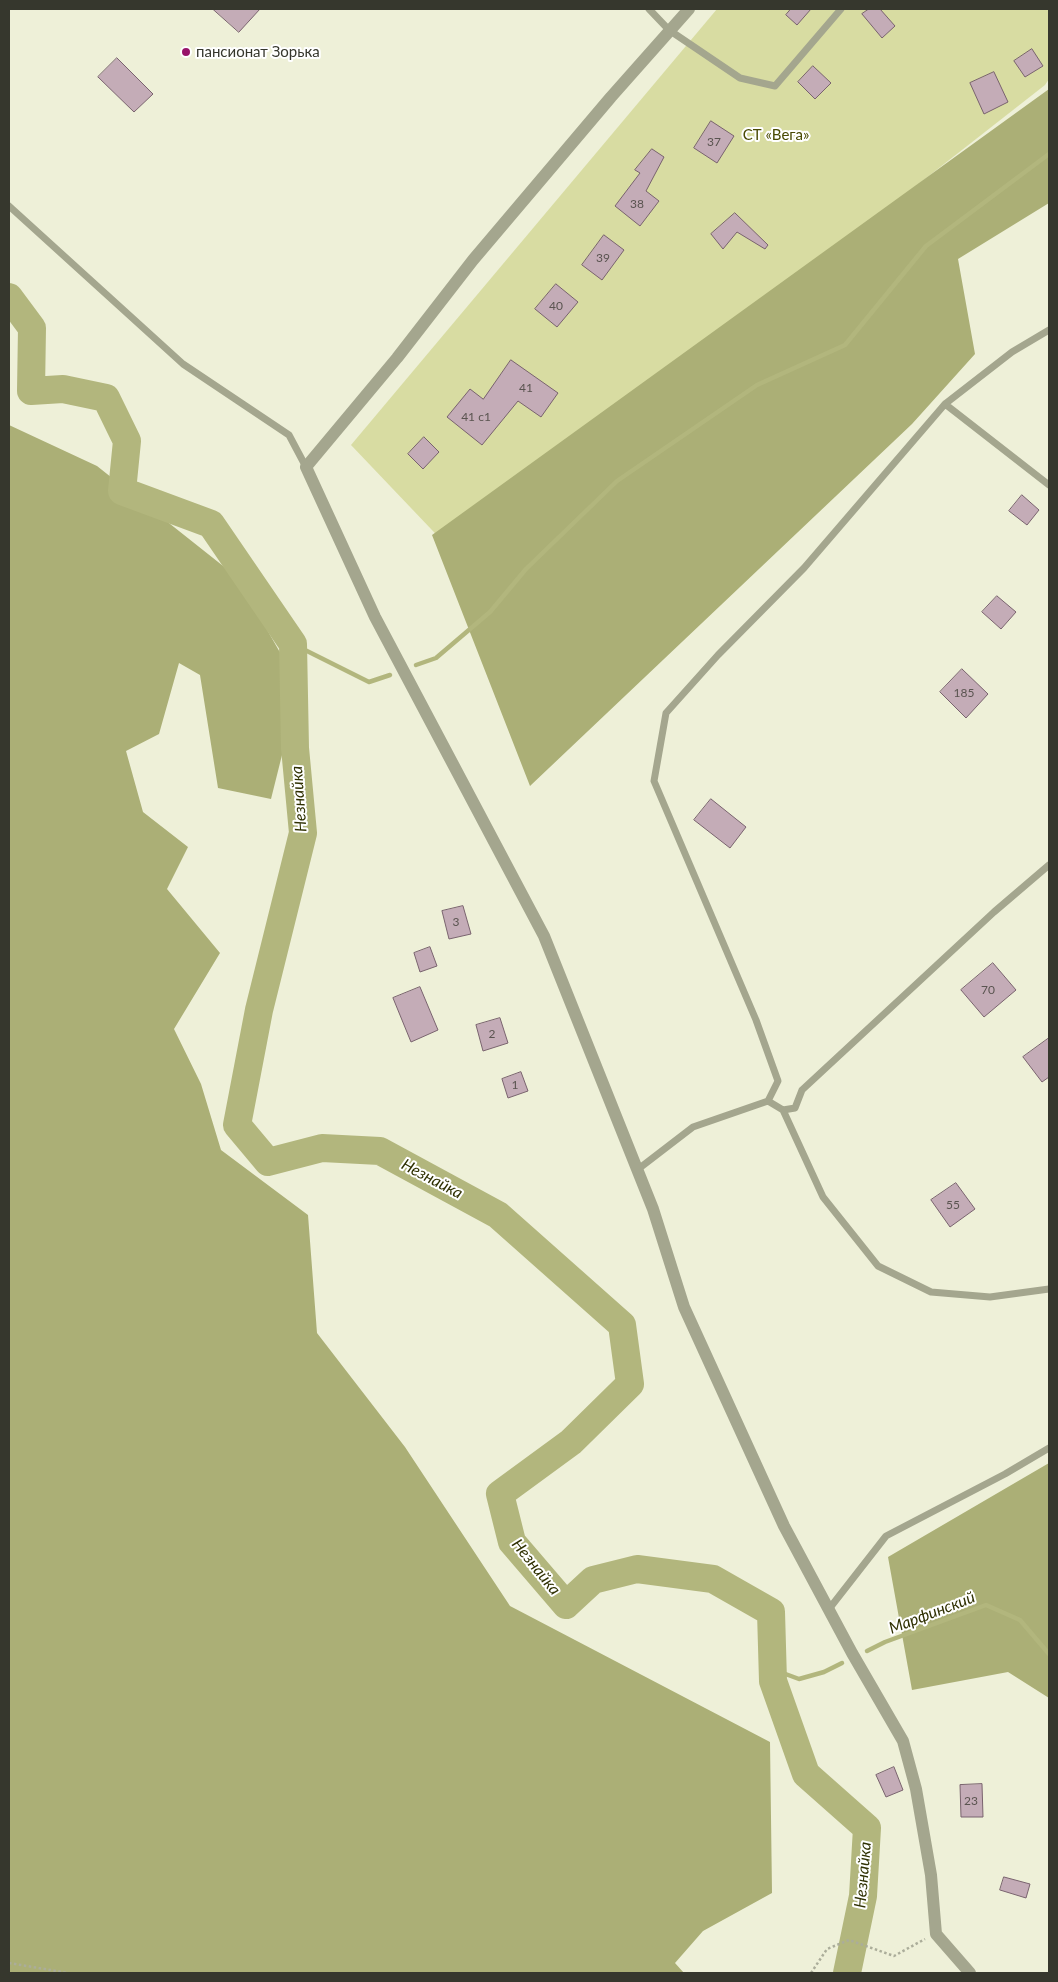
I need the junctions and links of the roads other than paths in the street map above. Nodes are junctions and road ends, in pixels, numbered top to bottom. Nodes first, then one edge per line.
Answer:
1 (648, 9) edge
2 (689, 9) edge
3 (841, 9) edge
4 (669, 30) junction
5 (9, 206) edge
6 (1049, 330) edge
7 (945, 404) junction
8 (306, 467) junction
9 (1049, 484) edge
10 (1049, 865) edge
11 (768, 1101) junction
12 (783, 1110) junction
13 (637, 1170) junction
14 (1049, 1289) edge
15 (1049, 1448) edge
16 (829, 1609) junction
17 (970, 1973) edge

1 - 4 lane
2 - 4 street
3 - 4 lane
4 - 8 street
5 - 8 lane
6 - 7 lane
7 - 9 lane
7 - 11 lane
8 - 13 street
10 - 12 lane
11 - 12 lane
11 - 13 lane
12 - 14 lane
13 - 16 street
15 - 16 lane
16 - 17 street

